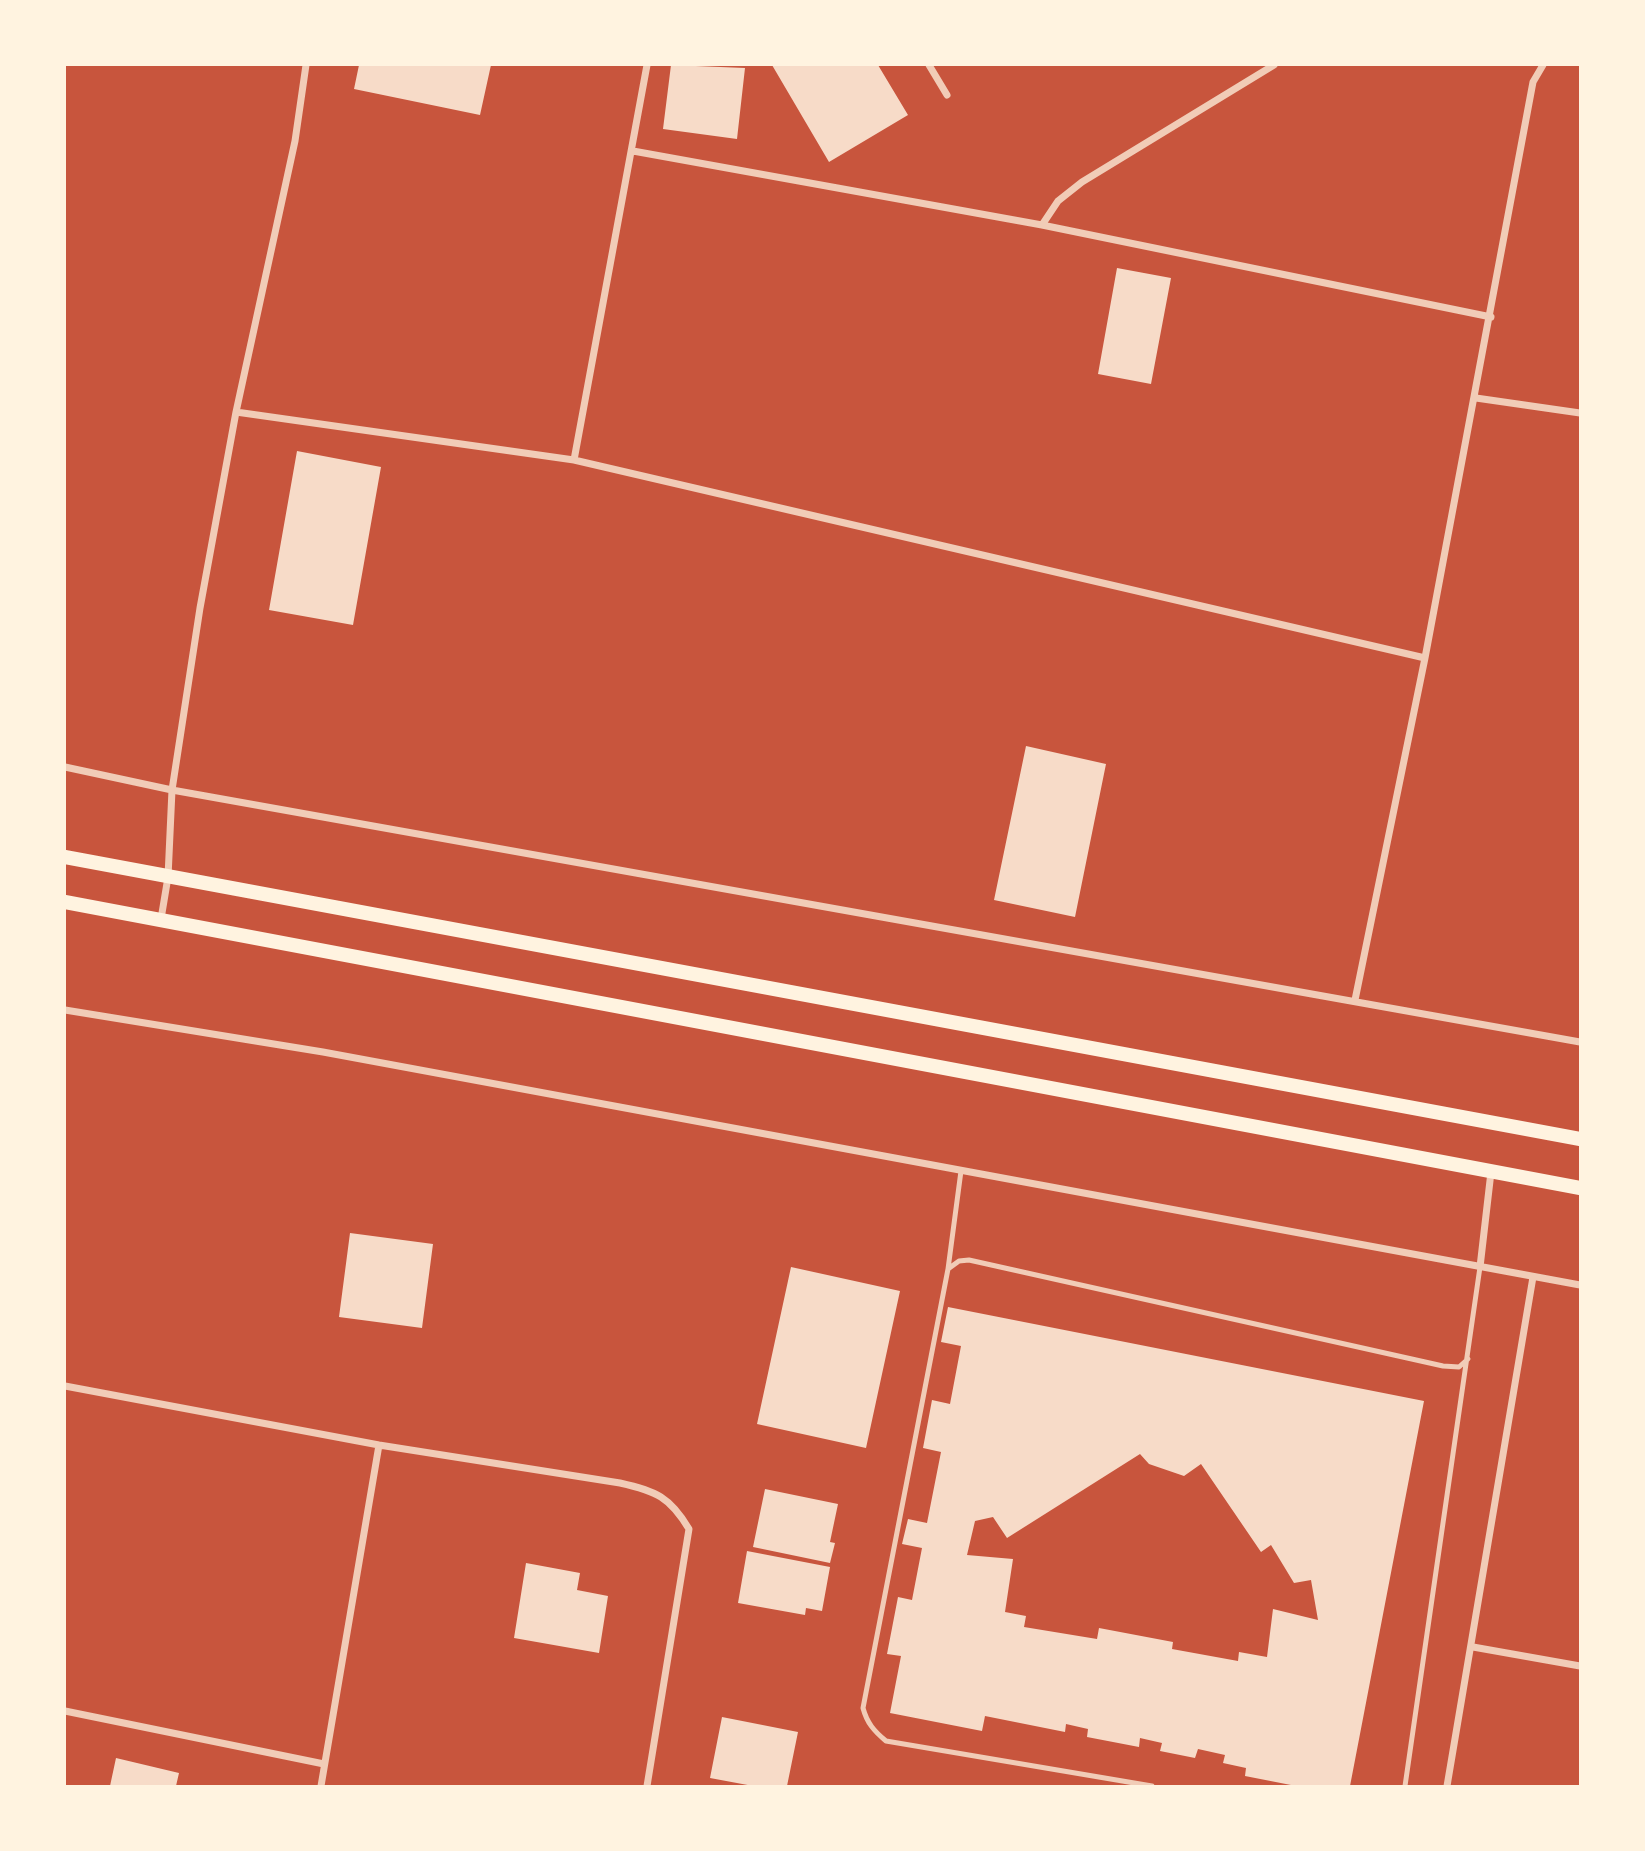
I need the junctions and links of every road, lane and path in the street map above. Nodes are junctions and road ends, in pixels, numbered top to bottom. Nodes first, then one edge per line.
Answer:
1 (306, 65) edge
2 (647, 65) edge
3 (929, 65) edge
4 (1274, 65) edge
5 (1543, 65) edge
6 (947, 95) dead end
7 (633, 151) junction
8 (1042, 225) junction
9 (1491, 317) junction
10 (1476, 398) junction
11 (236, 412) junction
12 (1580, 413) edge
13 (573, 460) junction
14 (1425, 658) junction
15 (65, 767) edge
16 (172, 790) junction
17 (65, 857) edge
18 (168, 877) junction
19 (65, 902) edge
20 (161, 919) junction
21 (1355, 1000) junction
22 (65, 1010) edge
23 (1580, 1042) edge
24 (1580, 1139) edge
25 (961, 1171) junction
26 (1491, 1172) junction
27 (1580, 1188) edge
28 (1480, 1267) junction
29 (948, 1269) junction
30 (1533, 1277) junction
31 (1580, 1285) edge
32 (1468, 1359) junction
33 (65, 1386) edge
34 (379, 1445) junction
35 (1473, 1647) junction
36 (1580, 1666) edge
37 (65, 1711) edge
38 (324, 1764) junction
39 (321, 1786) edge
40 (647, 1786) edge
41 (1152, 1786) edge
42 (1405, 1786) edge
43 (1447, 1786) edge

1 - 11 street
2 - 7 street
3 - 6 street
4 - 8 street
5 - 9 street
7 - 8 street
7 - 13 street
8 - 9 street
9 - 10 street
10 - 12 street
10 - 14 street
11 - 13 street
11 - 16 street
13 - 14 street
14 - 21 street
15 - 16 street
16 - 18 street
16 - 21 street
17 - 18 main road
18 - 20 street
18 - 24 main road
19 - 20 main road
20 - 26 main road
21 - 23 street
22 - 25 street
25 - 28 street
25 - 29 lane
26 - 27 main road
26 - 28 street
28 - 30 street
28 - 32 lane
29 - 32 lane
29 - 41 lane
30 - 31 street
30 - 35 street
32 - 42 lane
33 - 34 street
34 - 38 street
34 - 40 street
35 - 36 street
35 - 43 street
37 - 38 street
38 - 39 street

